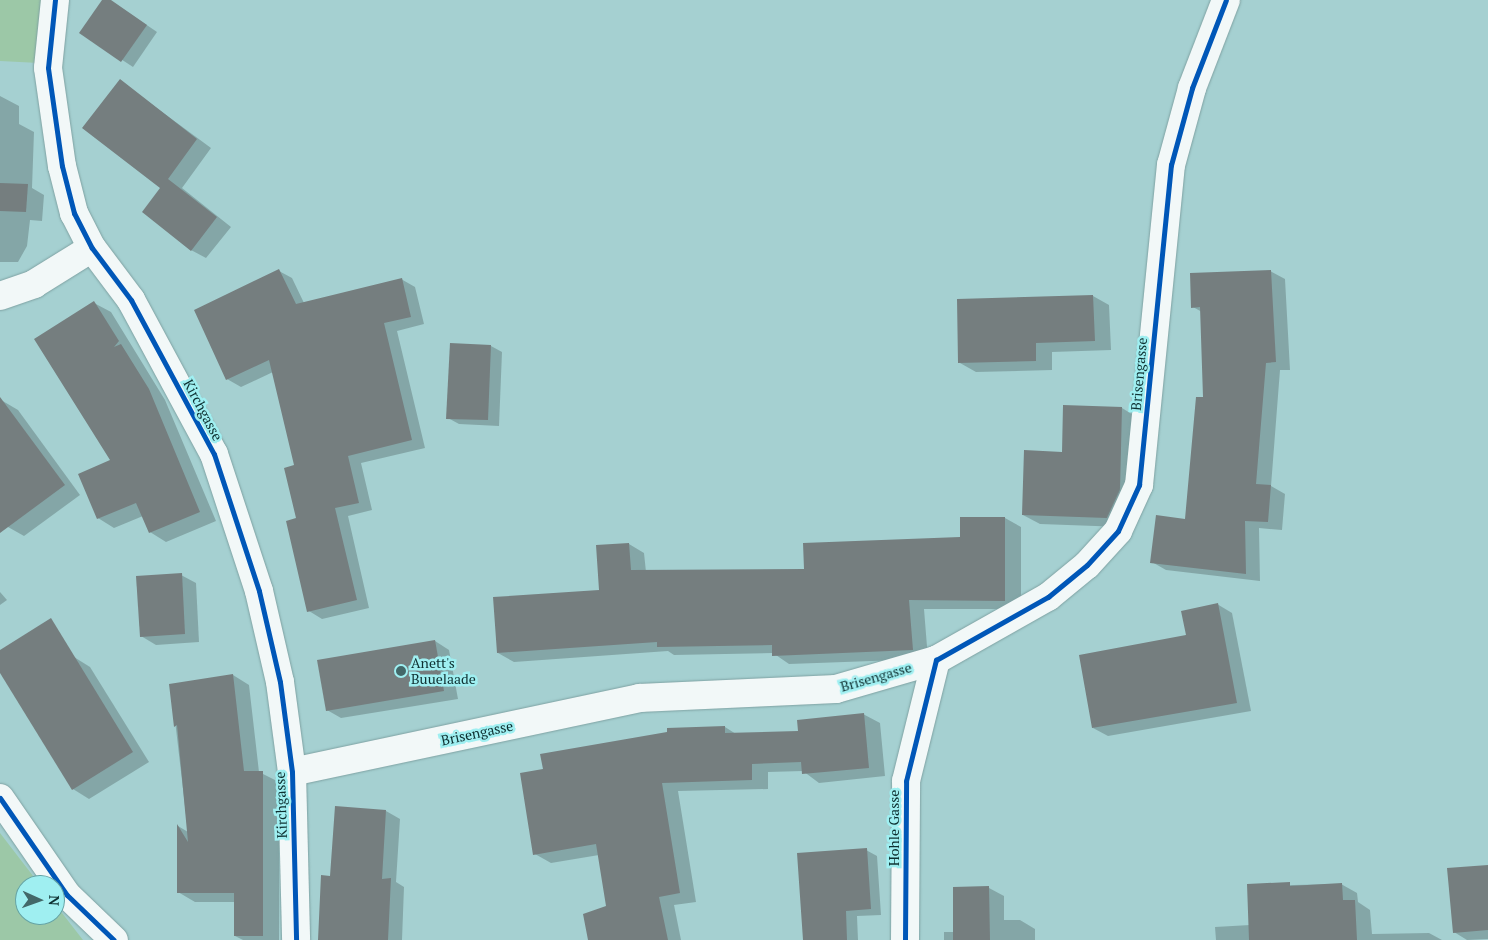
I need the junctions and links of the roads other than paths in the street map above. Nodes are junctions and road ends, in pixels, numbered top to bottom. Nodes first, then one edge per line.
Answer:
1 (55, 0) edge
2 (1226, 0) edge
3 (92, 248) junction
4 (0, 296) edge
5 (936, 660) junction
6 (292, 772) junction
7 (0, 798) edge
8 (114, 940) edge
9 (296, 940) edge
10 (905, 940) edge

1 - 3 street, Kirchgasse
2 - 5 street, Brisengasse
3 - 4 street
3 - 6 street, Kirchgasse
5 - 6 street, Brisengasse
5 - 10 street, Hohle Gasse
6 - 9 street, Kirchgasse
7 - 8 street

